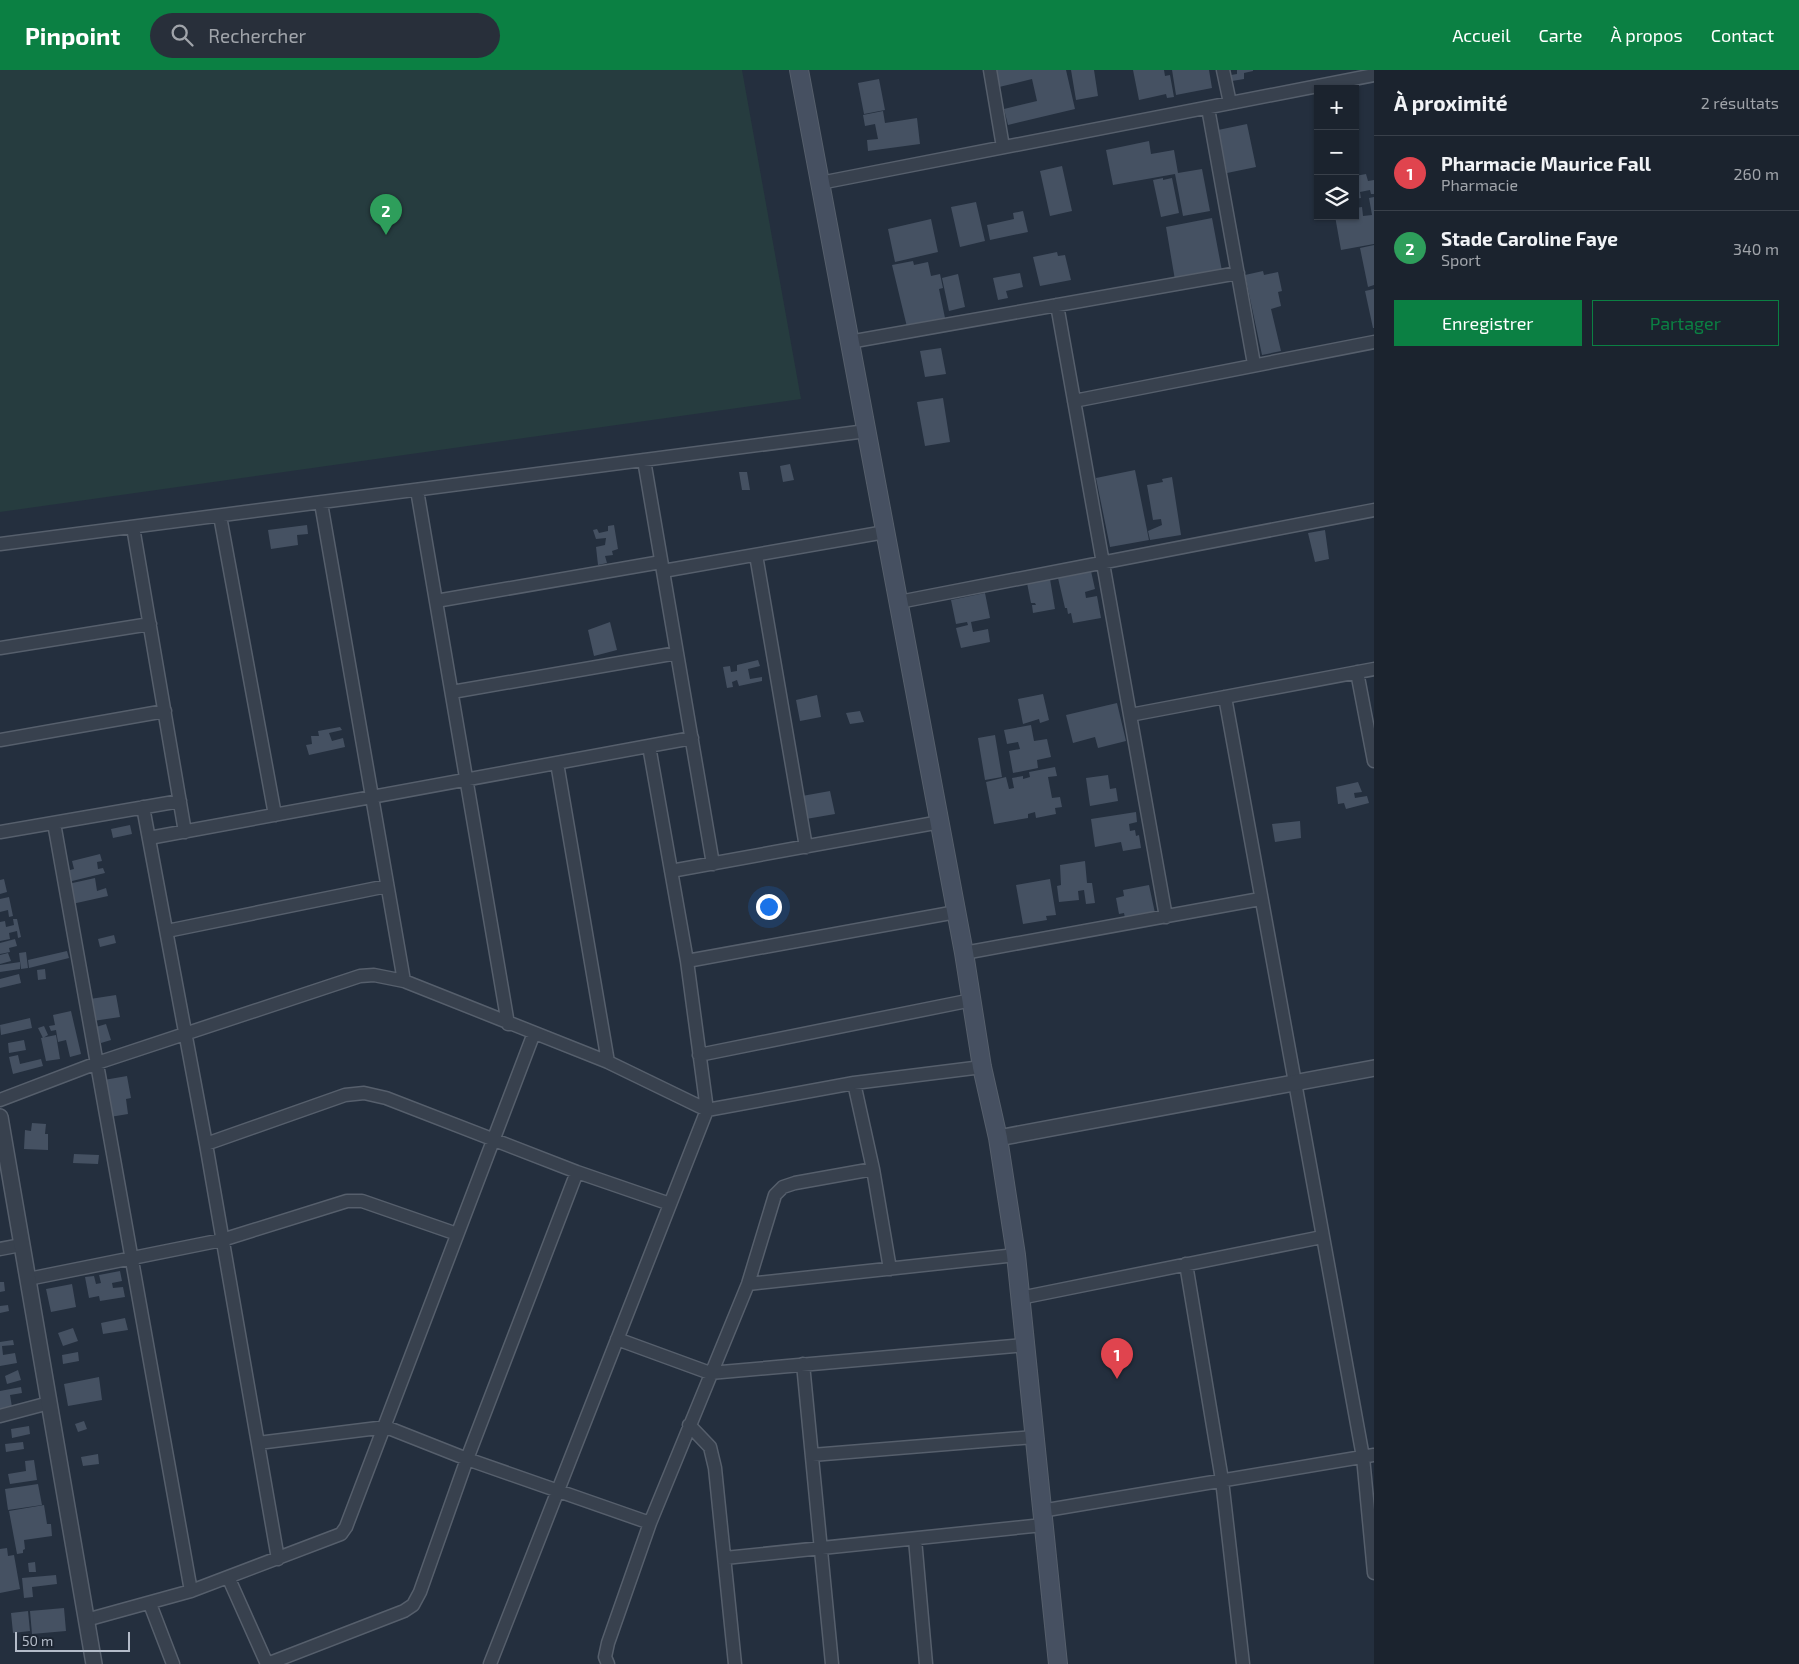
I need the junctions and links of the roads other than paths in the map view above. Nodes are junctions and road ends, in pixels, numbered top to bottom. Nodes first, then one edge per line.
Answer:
1 (799, 70) edge
2 (990, 70) edge
3 (1224, 70) edge
4 (1374, 75) edge
5 (1230, 104) junction
6 (1208, 108) junction
7 (1003, 148) junction
8 (820, 184) junction
9 (1238, 273) junction
10 (1057, 305) junction
11 (849, 342) junction
12 (1374, 342) edge
13 (1254, 364) junction
14 (1074, 401) junction
15 (866, 432) junction
16 (644, 460) junction
17 (417, 490) junction
18 (321, 503) junction
19 (1374, 510) edge
20 (220, 516) junction
21 (133, 527) junction
22 (885, 532) junction
23 (0, 544) edge
24 (756, 554) junction
25 (1103, 562) junction
26 (662, 567) junction
27 (436, 601) junction
28 (899, 602) junction
29 (150, 624) junction
30 (0, 648) edge
31 (677, 652) junction
32 (1374, 669) edge
33 (1357, 672) junction
34 (452, 692) junction
35 (1225, 697) junction
36 (164, 711) junction
37 (1130, 714) junction
38 (692, 738) junction
39 (0, 740) edge
40 (650, 746) junction
41 (1374, 761) edge
42 (557, 763) junction
43 (466, 780) junction
44 (372, 797) junction
45 (180, 801) junction
46 (143, 807) junction
47 (275, 815) junction
48 (940, 822) junction
49 (54, 823) junction
50 (0, 832) edge
51 (186, 832) junction
52 (150, 838) junction
53 (806, 847) junction
54 (714, 864) junction
55 (671, 871) junction
56 (387, 886) junction
57 (1260, 899) junction
58 (956, 912) junction
59 (1166, 917) junction
60 (167, 931) junction
61 (964, 954) junction
62 (687, 961) junction
63 (404, 981) junction
64 (972, 1000) junction
65 (508, 1024) junction
66 (184, 1034) junction
67 (534, 1034) junction
68 (699, 1055) junction
69 (608, 1062) junction
70 (98, 1063) junction
71 (982, 1067) junction
72 (1374, 1068) edge
73 (854, 1083) junction
74 (1294, 1083) junction
75 (0, 1100) edge
76 (706, 1110) junction
77 (0, 1117) edge
78 (998, 1138) junction
79 (494, 1140) junction
80 (206, 1144) junction
81 (873, 1169) junction
82 (577, 1172) junction
83 (670, 1204) junction
84 (457, 1234) junction
85 (1322, 1237) junction
86 (222, 1240) junction
87 (21, 1245) junction
88 (0, 1249) edge
89 (1016, 1256) junction
90 (132, 1257) junction
91 (1186, 1264) junction
92 (890, 1269) junction
93 (28, 1279) junction
94 (748, 1284) junction
95 (1020, 1298) junction
96 (616, 1339) junction
97 (1025, 1344) junction
98 (803, 1364) junction
99 (710, 1373) junction
100 (49, 1403) junction
101 (0, 1416) edge
102 (689, 1425) junction
103 (386, 1427) junction
104 (1034, 1437) junction
105 (258, 1443) junction
106 (812, 1455) junction
107 (1369, 1456) edge
108 (467, 1459) junction
109 (1222, 1480) junction
110 (557, 1491) junction
111 (1042, 1518) junction
112 (650, 1523) junction
113 (915, 1539) junction
114 (821, 1548) junction
115 (725, 1558) junction
116 (278, 1559) junction
117 (1374, 1574) edge
118 (229, 1578) junction
119 (192, 1591) junction
120 (150, 1604) junction
121 (86, 1620) junction
122 (94, 1664) edge
123 (173, 1664) edge
124 (267, 1664) edge
125 (490, 1664) edge
126 (608, 1664) edge
127 (735, 1664) edge
128 (832, 1664) edge
129 (926, 1664) edge
130 (1058, 1664) edge
131 (1243, 1664) edge

1 - 8 main road
2 - 7 street
3 - 5 street
4 - 5 street
5 - 6 street
6 - 7 street
6 - 9 street
7 - 8 street
8 - 11 main road
9 - 10 street
9 - 13 street
10 - 11 street
10 - 14 street
11 - 15 main road
12 - 13 street
13 - 14 street
14 - 25 street
15 - 16 street
15 - 22 main road
16 - 17 street
16 - 26 street
17 - 18 street
17 - 27 street
18 - 20 street
18 - 44 street
19 - 25 street
20 - 21 street
20 - 47 street
21 - 23 street
21 - 29 street
22 - 24 street
22 - 28 main road
24 - 26 street
24 - 53 street
25 - 28 street
25 - 37 street
26 - 27 street
26 - 31 street
27 - 34 street
28 - 48 main road
29 - 30 street
29 - 36 street
31 - 34 street
31 - 38 street
32 - 33 street
33 - 35 street
33 - 41 street
34 - 43 street
35 - 37 street
35 - 57 street
36 - 39 street
36 - 45 street
37 - 59 street
38 - 40 street
38 - 54 street
40 - 42 street
40 - 55 street
42 - 43 street
42 - 69 street
43 - 44 street
43 - 65 street
44 - 47 street
44 - 56 street
45 - 46 street
45 - 51 street
46 - 49 street
46 - 52 street
47 - 51 street
48 - 53 street
48 - 58 main road
49 - 50 street
49 - 70 street
51 - 52 street
52 - 60 street
53 - 54 street
54 - 55 street
55 - 62 street
56 - 60 street
56 - 63 street
57 - 59 street
57 - 74 street
58 - 61 main road
58 - 62 street
59 - 61 street
60 - 66 street
61 - 64 main road
62 - 68 street
63 - 65 street
63 - 66 street
64 - 68 street
64 - 71 main road
65 - 67 street
66 - 70 street
66 - 80 street
67 - 69 street
67 - 79 street
68 - 76 street
69 - 76 street
70 - 75 street
70 - 90 street
71 - 73 street
71 - 78 main road
72 - 74 street
73 - 76 street
73 - 81 street
74 - 78 street
74 - 85 street
76 - 83 street
77 - 87 street
78 - 89 main road
79 - 80 street
79 - 82 street
79 - 84 street
80 - 86 street
81 - 92 street
81 - 94 street
82 - 83 street
82 - 108 street
83 - 96 street
84 - 86 street
84 - 103 street
85 - 91 street
85 - 107 street
86 - 90 street
86 - 105 street
87 - 88 street
87 - 93 street
89 - 92 street
89 - 95 main road
90 - 93 street
90 - 119 street
91 - 95 street
91 - 109 street
92 - 94 street
93 - 100 street
94 - 99 street
95 - 97 main road
96 - 99 street
96 - 110 street
97 - 98 street
97 - 104 main road
98 - 99 street
98 - 106 street
99 - 102 street
100 - 101 street
100 - 121 street
102 - 112 street
102 - 115 street
103 - 105 street
103 - 108 street
103 - 116 street
104 - 106 street
104 - 111 main road
105 - 116 street
106 - 114 street
107 - 109 street
107 - 117 street
108 - 110 street
108 - 124 street
109 - 111 street
109 - 131 street
110 - 112 street
110 - 125 street
111 - 113 street
111 - 130 main road
112 - 126 street
113 - 114 street
113 - 129 street
114 - 115 street
114 - 128 street
115 - 127 street
116 - 118 street
118 - 119 street
118 - 124 street
119 - 120 street
120 - 121 street
120 - 123 street
121 - 122 street

